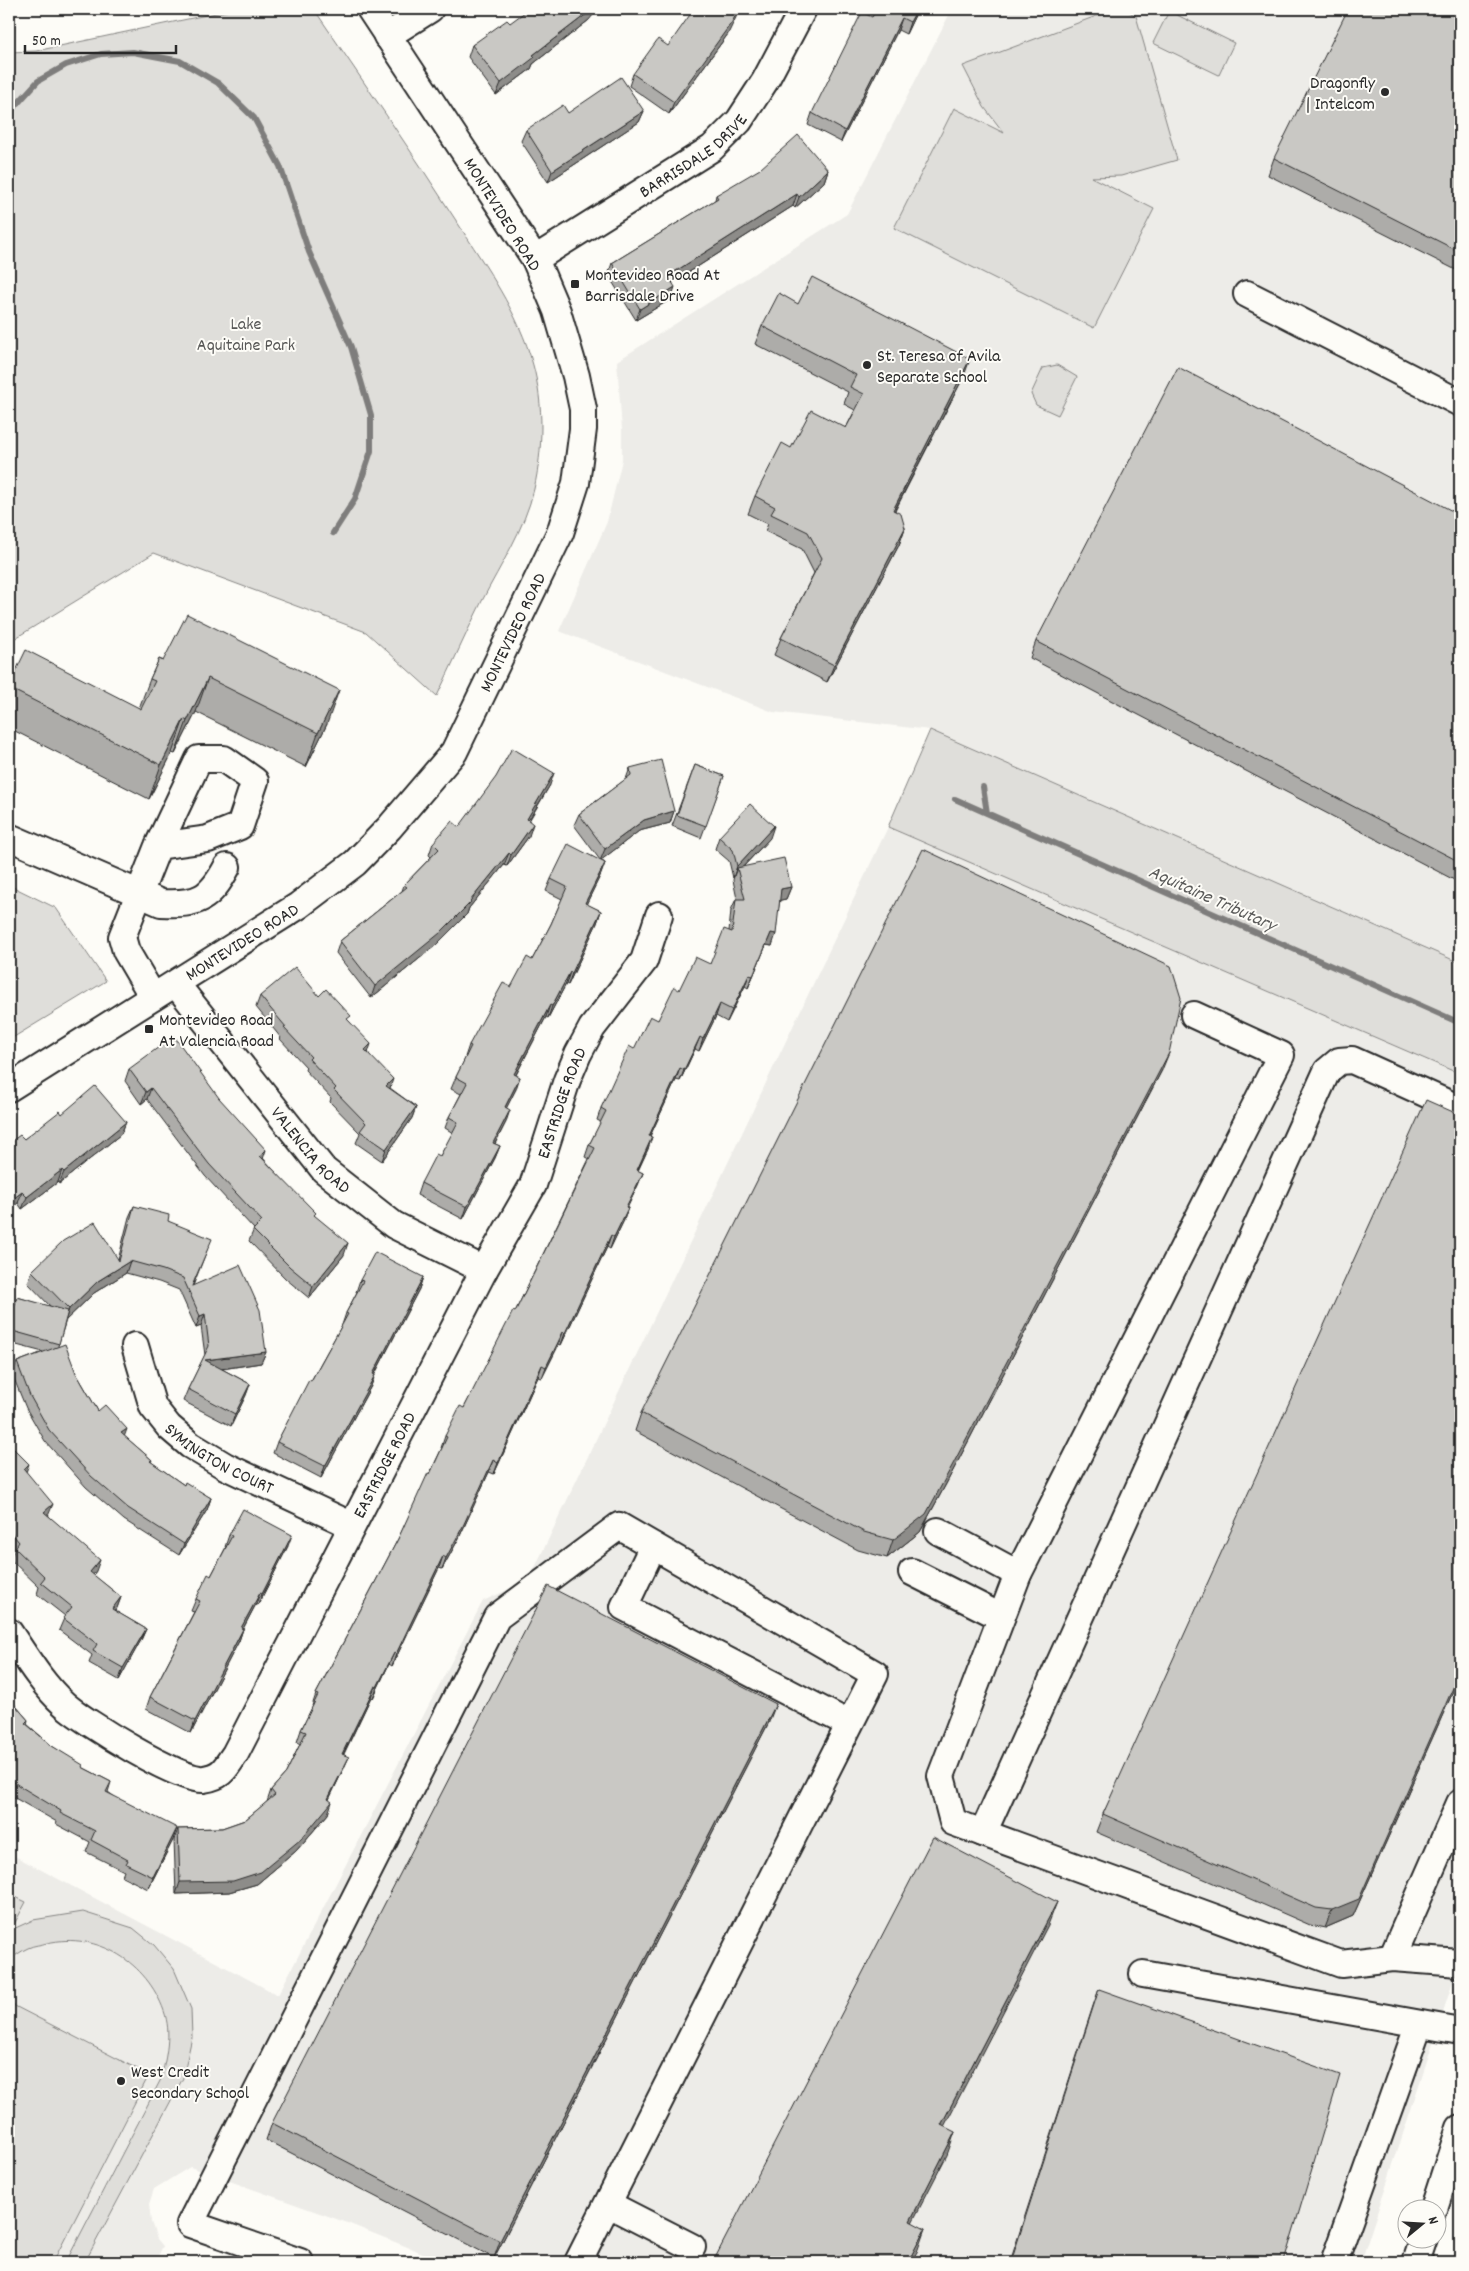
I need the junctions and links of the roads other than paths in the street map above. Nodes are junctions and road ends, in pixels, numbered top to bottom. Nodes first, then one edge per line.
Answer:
1 (370, 9) edge
2 (430, 9) edge
3 (803, 9) edge
4 (388, 36) junction
5 (535, 259) junction
6 (1247, 294) dead end
7 (1460, 403) edge
8 (9, 837) edge
9 (158, 846) dead end
10 (227, 867) dead end
11 (140, 895) junction
12 (659, 916) dead end
13 (176, 984) junction
14 (153, 997) junction
15 (1194, 1015) dead end
16 (9, 1088) edge
17 (1460, 1109) edge
18 (484, 1270) junction
19 (134, 1346) dead end
20 (351, 1526) junction
21 (938, 1532) dead end
22 (653, 1546) junction
23 (912, 1572) dead end
24 (1018, 1574) junction
25 (1002, 1617) junction
26 (9, 1632) edge
27 (850, 1724) junction
28 (1460, 1803) edge
29 (983, 1833) junction
30 (1392, 1958) junction
31 (1460, 1963) edge
32 (1143, 1974) dead end
33 (1419, 2024) junction
34 (1460, 2031) edge
35 (1460, 2128) edge
36 (1437, 2198) edge
37 (608, 2204) junction
38 (692, 2248) dead end
39 (1421, 2248) edge
40 (300, 2262) edge
41 (578, 2262) edge
42 (1334, 2262) edge
43 (1416, 2262) edge

1 - 4 street, MONTEVIDEO ROAD
2 - 4 street
3 - 5 street, BARRISDALE DRIVE
4 - 5 street, MONTEVIDEO ROAD
5 - 13 street, MONTEVIDEO ROAD
6 - 7 street
8 - 11 street
9 - 11 street
10 - 11 street
11 - 14 street
12 - 18 street, EASTRIDGE ROAD
13 - 14 street, MONTEVIDEO ROAD
13 - 18 street, VALENCIA ROAD
14 - 16 street, MONTEVIDEO ROAD
15 - 24 street
17 - 29 street
18 - 20 street, EASTRIDGE ROAD
19 - 20 street, SYMINGTON COURT
20 - 26 street, EASTRIDGE ROAD
21 - 24 street
22 - 27 street
22 - 27 street
22 - 40 street
23 - 25 street
24 - 25 street
25 - 29 street
27 - 37 street
28 - 30 street
29 - 30 street
30 - 31 street
32 - 33 street
33 - 34 street
33 - 42 street
35 - 36 street
37 - 38 street
37 - 41 street
39 - 43 street

